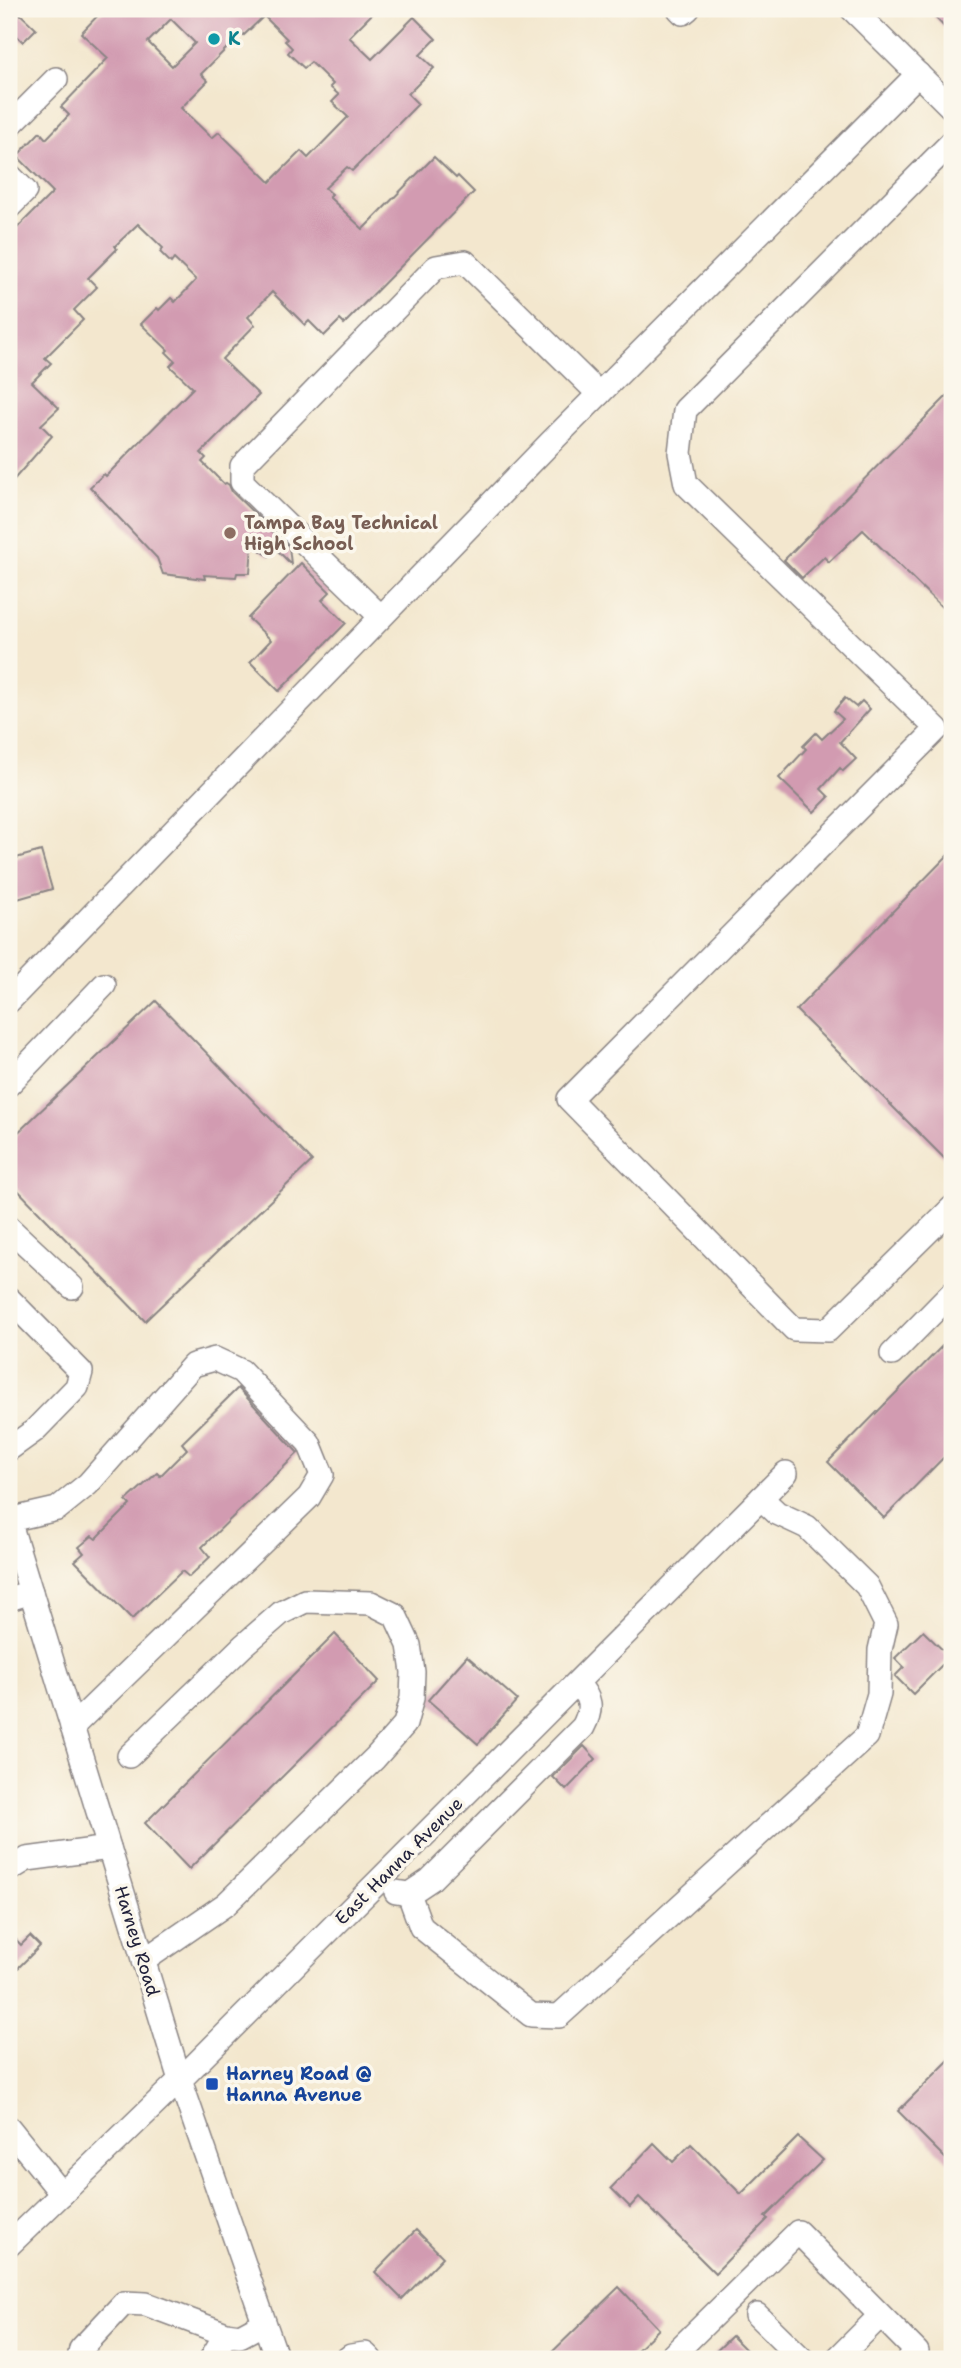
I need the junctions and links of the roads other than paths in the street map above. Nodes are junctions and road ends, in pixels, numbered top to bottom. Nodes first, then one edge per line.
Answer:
1 (679, 9) edge
2 (688, 9) edge
3 (852, 9) edge
4 (918, 74) junction
5 (56, 79) dead end
6 (952, 108) edge
7 (9, 126) edge
8 (952, 142) edge
9 (9, 175) edge
10 (9, 207) edge
11 (598, 394) junction
12 (380, 616) junction
13 (104, 985) dead end
14 (9, 1001) edge
15 (9, 1084) edge
16 (952, 1208) edge
17 (9, 1228) edge
18 (72, 1287) dead end
19 (952, 1293) edge
20 (9, 1299) edge
21 (892, 1354) dead end
22 (9, 1449) edge
23 (786, 1474) dead end
24 (761, 1498) junction
25 (9, 1520) edge
26 (31, 1592) junction
27 (9, 1599) edge
28 (577, 1683) junction
29 (72, 1727) junction
30 (129, 1756) dead end
31 (109, 1848) junction
32 (9, 1870) edge
33 (378, 1882) junction
34 (409, 1894) junction
35 (143, 1961) junction
36 (180, 2080) junction
37 (9, 2128) edge
38 (62, 2194) junction
39 (9, 2245) edge
40 (757, 2315) dead end
41 (880, 2316) junction
42 (264, 2323) junction
43 (226, 2333) junction
44 (77, 2358) edge
45 (211, 2359) edge
46 (277, 2359) edge
47 (347, 2359) edge
48 (370, 2359) edge
49 (669, 2359) edge
50 (802, 2359) edge
51 (836, 2359) edge
52 (910, 2359) edge

1 - 2 street
3 - 4 street
4 - 6 street
4 - 11 street
5 - 7 street
8 - 16 street
9 - 10 street
11 - 12 street
11 - 12 street
12 - 14 street
13 - 15 street
17 - 18 street
19 - 21 street
20 - 22 street
23 - 24 street, East Hanna Avenue
24 - 28 street, East Hanna Avenue
24 - 34 street
25 - 26 street, Harney Road
25 - 29 street
26 - 27 street
26 - 29 street, Harney Road
28 - 33 street, East Hanna Avenue
28 - 34 street
29 - 31 street, Harney Road
30 - 35 street
31 - 32 street
31 - 35 street, Harney Road
33 - 34 street
33 - 36 street, East Hanna Avenue
35 - 36 street, Harney Road
36 - 38 street, East Hanna Avenue
36 - 42 street, Harney Road
37 - 38 street
38 - 39 street, East Hanna Avenue
40 - 50 street
41 - 49 street
41 - 51 street
41 - 52 street
42 - 43 street
42 - 46 street, Harney Road
43 - 44 street
43 - 45 street
47 - 48 street

